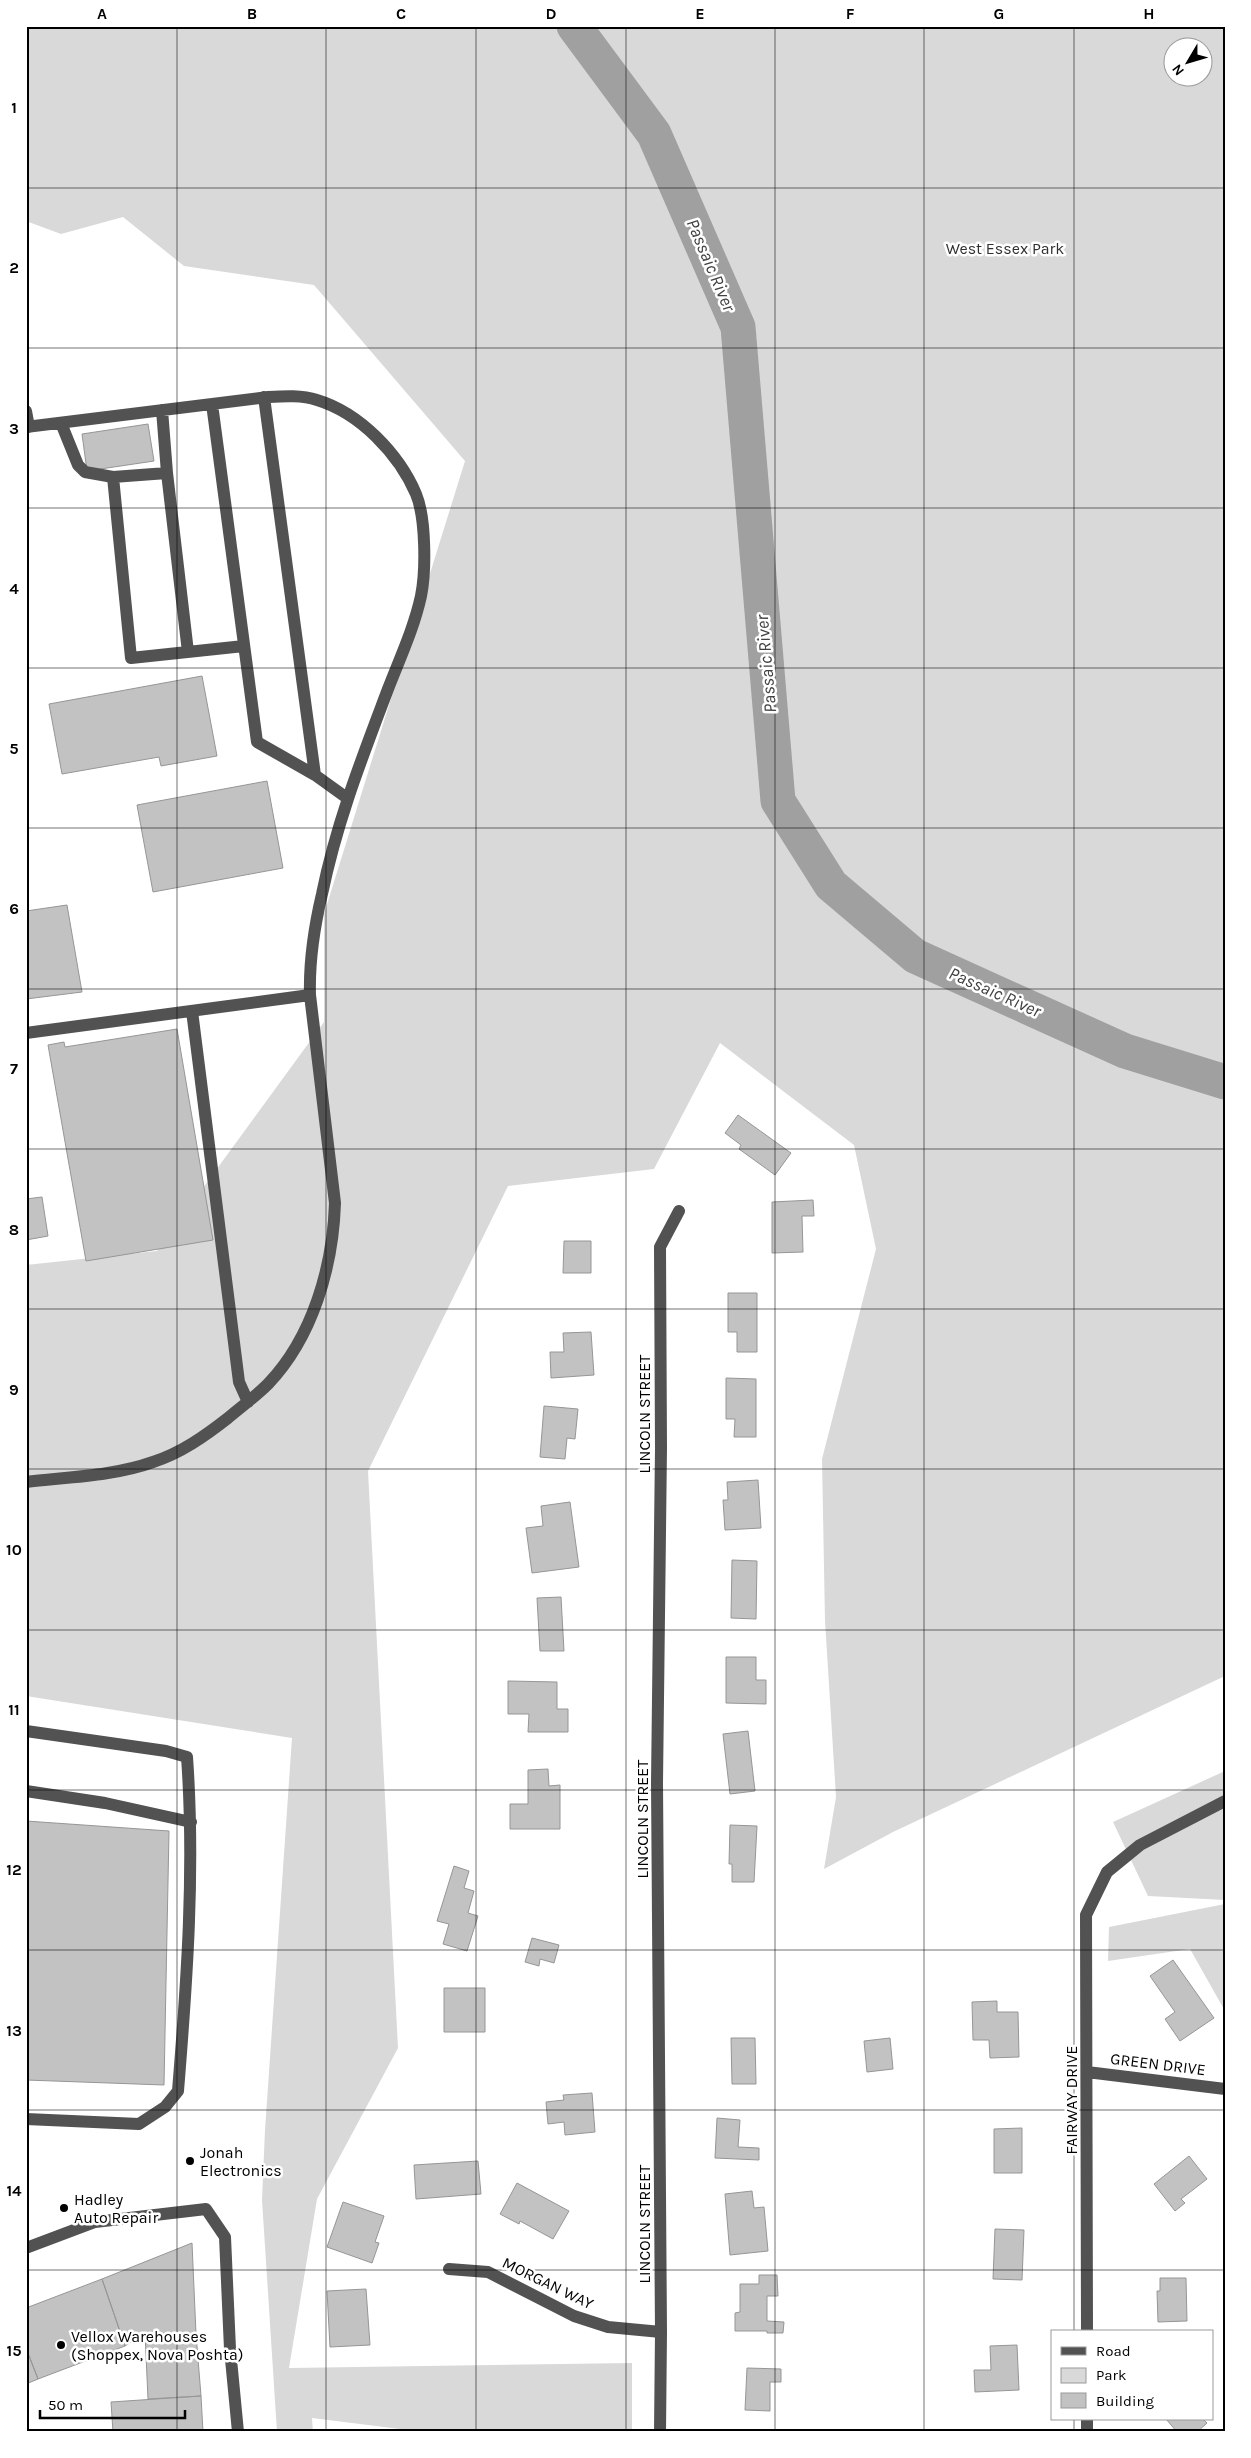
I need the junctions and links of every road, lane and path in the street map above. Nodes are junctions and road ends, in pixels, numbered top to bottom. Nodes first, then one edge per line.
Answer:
1 (264, 397) junction
2 (212, 404) junction
3 (162, 410) junction
4 (26, 412) edge
5 (61, 423) junction
6 (28, 427) edge
7 (167, 473) junction
8 (112, 477) junction
9 (244, 646) junction
10 (188, 652) junction
11 (315, 774) junction
12 (347, 798) junction
13 (310, 995) junction
14 (192, 1011) junction
15 (26, 1033) edge
16 (680, 1211) dead end
17 (248, 1402) junction
18 (26, 1482) edge
19 (26, 1731) edge
20 (26, 1791) edge
21 (1225, 1802) edge
22 (191, 1822) junction
23 (1087, 2072) junction
24 (1225, 2089) edge
25 (26, 2119) edge
26 (26, 2248) edge
27 (449, 2268) dead end
28 (1087, 2330) edge
29 (661, 2332) junction
30 (238, 2432) edge
31 (660, 2432) edge

1 - 2 street
1 - 11 street
1 - 12 street
2 - 3 street
2 - 9 street
3 - 5 street
3 - 7 street
4 - 6 street
5 - 6 street
5 - 8 street
7 - 8 street
7 - 10 street
8 - 10 street
9 - 10 street
9 - 11 street
11 - 12 street
12 - 13 street
13 - 14 street
13 - 17 street
14 - 15 street
14 - 17 street
16 - 29 street, LINCOLN STREET
17 - 18 street
19 - 22 street
20 - 22 street
21 - 23 street, FAIRWAY DRIVE
22 - 25 street
23 - 24 street, GREEN DRIVE
23 - 28 street, FAIRWAY DRIVE
26 - 30 street
27 - 29 street, MORGAN WAY
29 - 31 street, LINCOLN STREET

